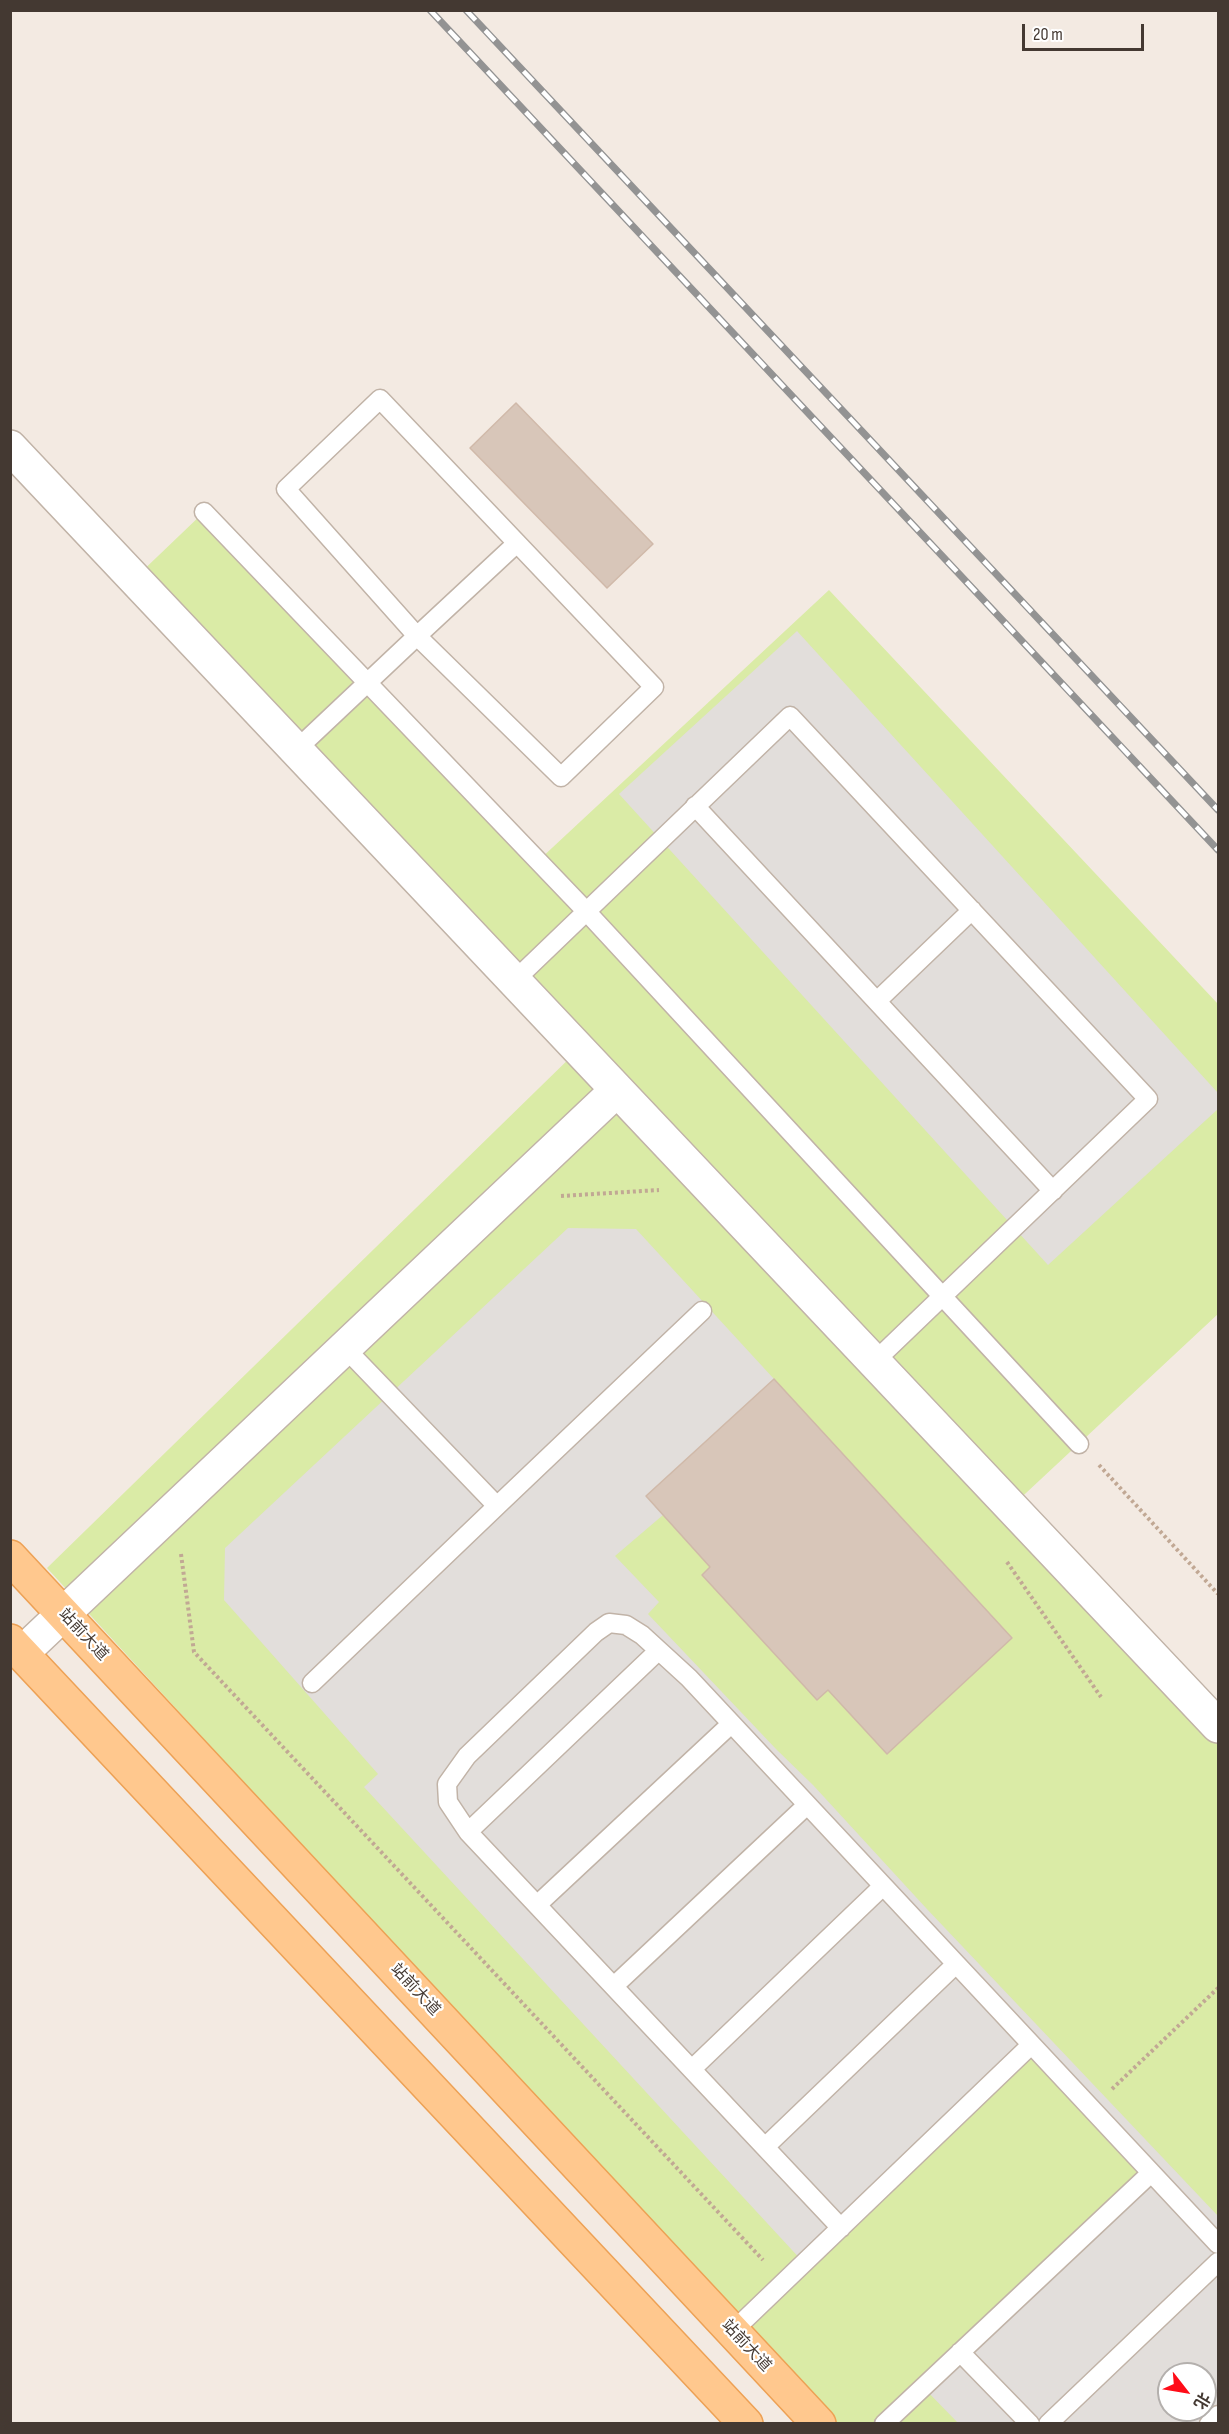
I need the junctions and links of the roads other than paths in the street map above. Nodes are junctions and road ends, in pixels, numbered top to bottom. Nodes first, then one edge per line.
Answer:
1 (10, 447) edge
2 (204, 512) dead end
3 (517, 543) junction
4 (417, 636) junction
5 (367, 683) junction
6 (296, 750) junction
7 (695, 806) junction
8 (972, 910) junction
9 (586, 911) junction
10 (514, 981) junction
11 (877, 1001) junction
12 (617, 1090) junction
13 (1053, 1191) junction
14 (943, 1296) junction
15 (702, 1311) dead end
16 (345, 1348) junction
17 (874, 1362) junction
18 (1079, 1444) road end
19 (497, 1506) junction
20 (10, 1557) edge
21 (63, 1613) junction
22 (16, 1647) edge
23 (658, 1651) junction
24 (312, 1683) dead end
25 (731, 1724) junction
26 (1218, 1726) edge
27 (807, 1805) junction
28 (468, 1832) junction
29 (883, 1886) junction
30 (537, 1905) junction
31 (956, 1964) junction
32 (614, 1986) junction
33 (1031, 2046) junction
34 (692, 2069) junction
35 (765, 2147) junction
36 (1151, 2173) junction
37 (841, 2228) junction
38 (1218, 2244) edge
39 (1218, 2262) edge
40 (733, 2331) junction
41 (960, 2352) junction
42 (1218, 2415) edge
43 (746, 2424) edge
44 (819, 2424) edge
45 (884, 2424) edge
46 (1030, 2424) edge
47 (1048, 2424) edge
48 (1209, 2424) edge

1 - 6 street
2 - 5 lane
3 - 4 lane
3 - 4 lane
3 - 4 lane
4 - 5 lane
5 - 6 lane
5 - 9 lane
6 - 10 street
7 - 8 lane
7 - 9 lane
7 - 11 lane
8 - 11 lane
8 - 13 lane
9 - 10 lane
9 - 14 lane
10 - 12 street
11 - 13 lane
12 - 16 street
12 - 17 street
13 - 14 lane
14 - 17 lane
14 - 18 lane
15 - 19 lane
16 - 19 lane
16 - 21 street
17 - 26 street
19 - 24 lane
20 - 21 main road, 站前大道
21 - 22 street
21 - 40 main road, 站前大道
22 - 43 main road
23 - 25 lane
23 - 28 lane
23 - 28 lane
25 - 27 lane
25 - 30 lane
27 - 29 lane
27 - 32 lane
28 - 30 lane
29 - 31 lane
29 - 34 lane
30 - 32 lane
31 - 33 lane
31 - 35 lane
32 - 34 lane
33 - 36 lane
33 - 37 lane
34 - 35 lane
35 - 37 lane
36 - 38 lane
36 - 41 lane
37 - 40 lane
39 - 47 lane
40 - 44 main road, 站前大道
41 - 45 lane
41 - 46 lane
42 - 48 lane

